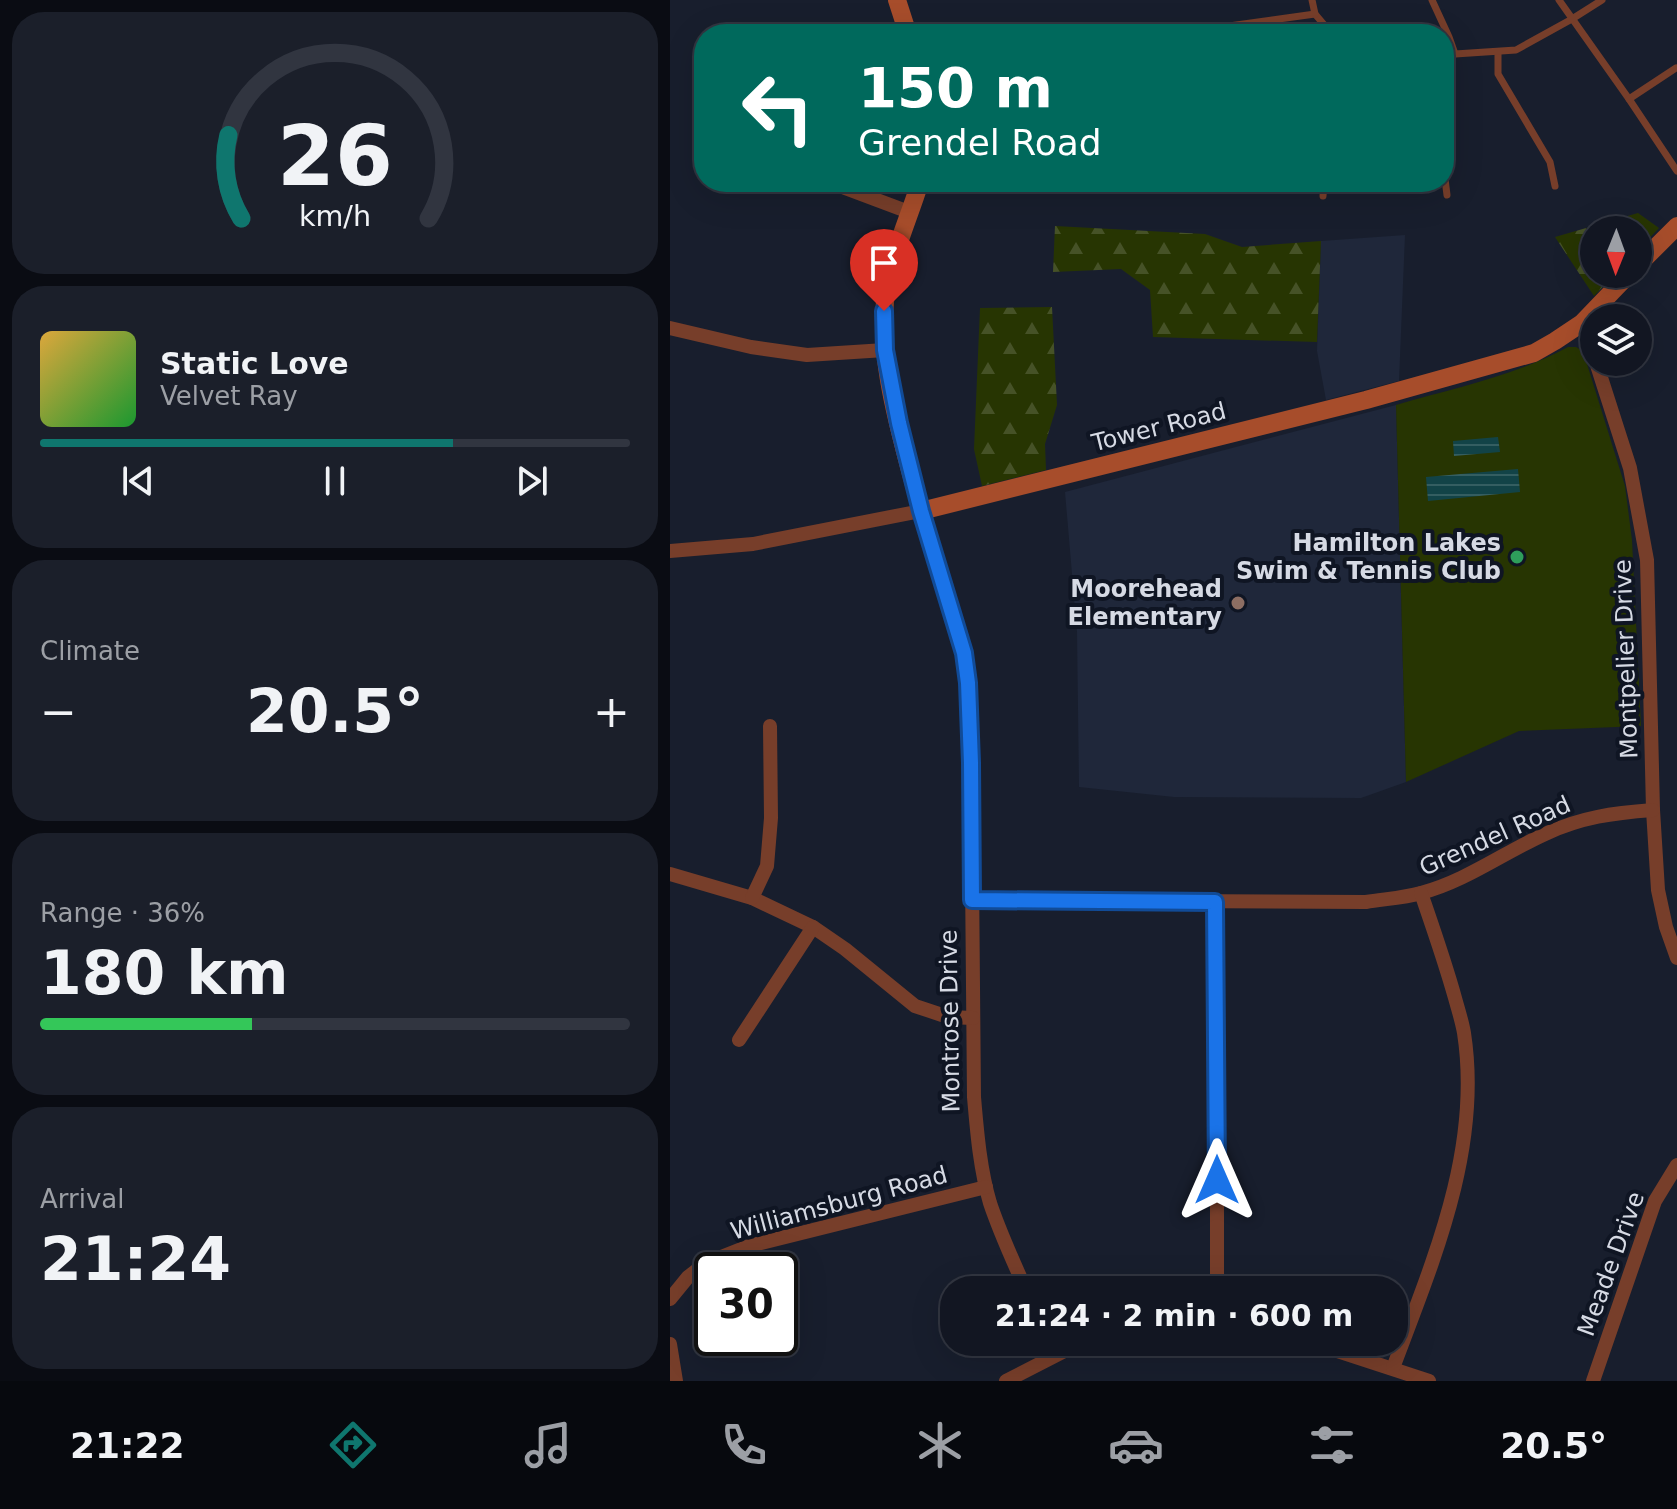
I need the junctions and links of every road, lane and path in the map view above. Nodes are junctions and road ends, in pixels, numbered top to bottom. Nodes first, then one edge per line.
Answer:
1 (897, 0) edge
2 (1312, 0) edge
3 (1432, 0) edge
4 (1559, 0) edge
5 (1602, 0) edge
6 (1315, 14) junction
7 (1572, 19) junction
8 (905, 24) edge
9 (1243, 24) edge
10 (1324, 24) edge
11 (1443, 24) edge
12 (1454, 51) edge
13 (1498, 52) junction
14 (1455, 54) joint
15 (1676, 68) edge
16 (1629, 99) junction
17 (1677, 171) edge
18 (1555, 186) dead end
19 (856, 192) edge
20 (916, 192) edge
21 (1323, 192) edge
22 (1447, 192) edge
23 (1447, 195) dead end
24 (1323, 196) dead end
25 (909, 212) junction
26 (1677, 226) edge
27 (1652, 251) edge
28 (1616, 288) edge
29 (1600, 304) edge
30 (1580, 324) edge
31 (670, 328) edge
32 (885, 350) junction
33 (1600, 376) edge
34 (921, 511) junction
35 (670, 551) edge
36 (770, 726) dead end
37 (1653, 810) junction
38 (670, 874) edge
39 (1421, 893) junction
40 (752, 898) junction
41 (972, 900) junction
42 (1215, 902) junction
43 (813, 927) junction
44 (1677, 958) edge
45 (973, 1018) junction
46 (739, 1040) dead end
47 (1677, 1165) edge
48 (986, 1187) junction
49 (1020, 1276) edge
50 (1217, 1276) edge
51 (670, 1299) edge
52 (670, 1344) edge
53 (1043, 1356) edge
54 (1355, 1356) edge
55 (1393, 1368) junction
56 (676, 1381) edge
57 (1006, 1381) edge
58 (1429, 1381) edge
59 (1593, 1381) edge

1 - 8 street
2 - 6 lane
3 - 11 lane
4 - 7 lane
5 - 7 lane
6 - 9 lane
6 - 10 lane
7 - 13 lane
7 - 16 lane
12 - 14 lane
13 - 14 lane
13 - 18 lane
15 - 16 lane
16 - 17 lane
19 - 25 street
20 - 25 street, Montrose Drive
21 - 24 lane
22 - 23 lane
25 - 32 street, Montrose Drive
26 - 27 street
28 - 29 street, Tower Road
30 - 34 street, Tower Road
31 - 32 street
32 - 34 street, Montrose Drive
33 - 37 street, Montpelier Drive
34 - 35 street, Tower Road
34 - 41 street, Montrose Drive
36 - 40 street
37 - 39 street, Grendel Road
37 - 44 street, Montpelier Drive
38 - 40 street
39 - 42 street, Grendel Road
39 - 55 street
40 - 43 street
41 - 42 street, Grendel Road
41 - 45 street, Montrose Drive
42 - 50 street
43 - 45 street
43 - 46 street
45 - 48 street, Montrose Drive
47 - 59 street, Meade Drive
48 - 49 street, Montrose Drive
48 - 51 street, Williamsburg Road
52 - 56 street
53 - 57 street
54 - 55 street
55 - 58 street

